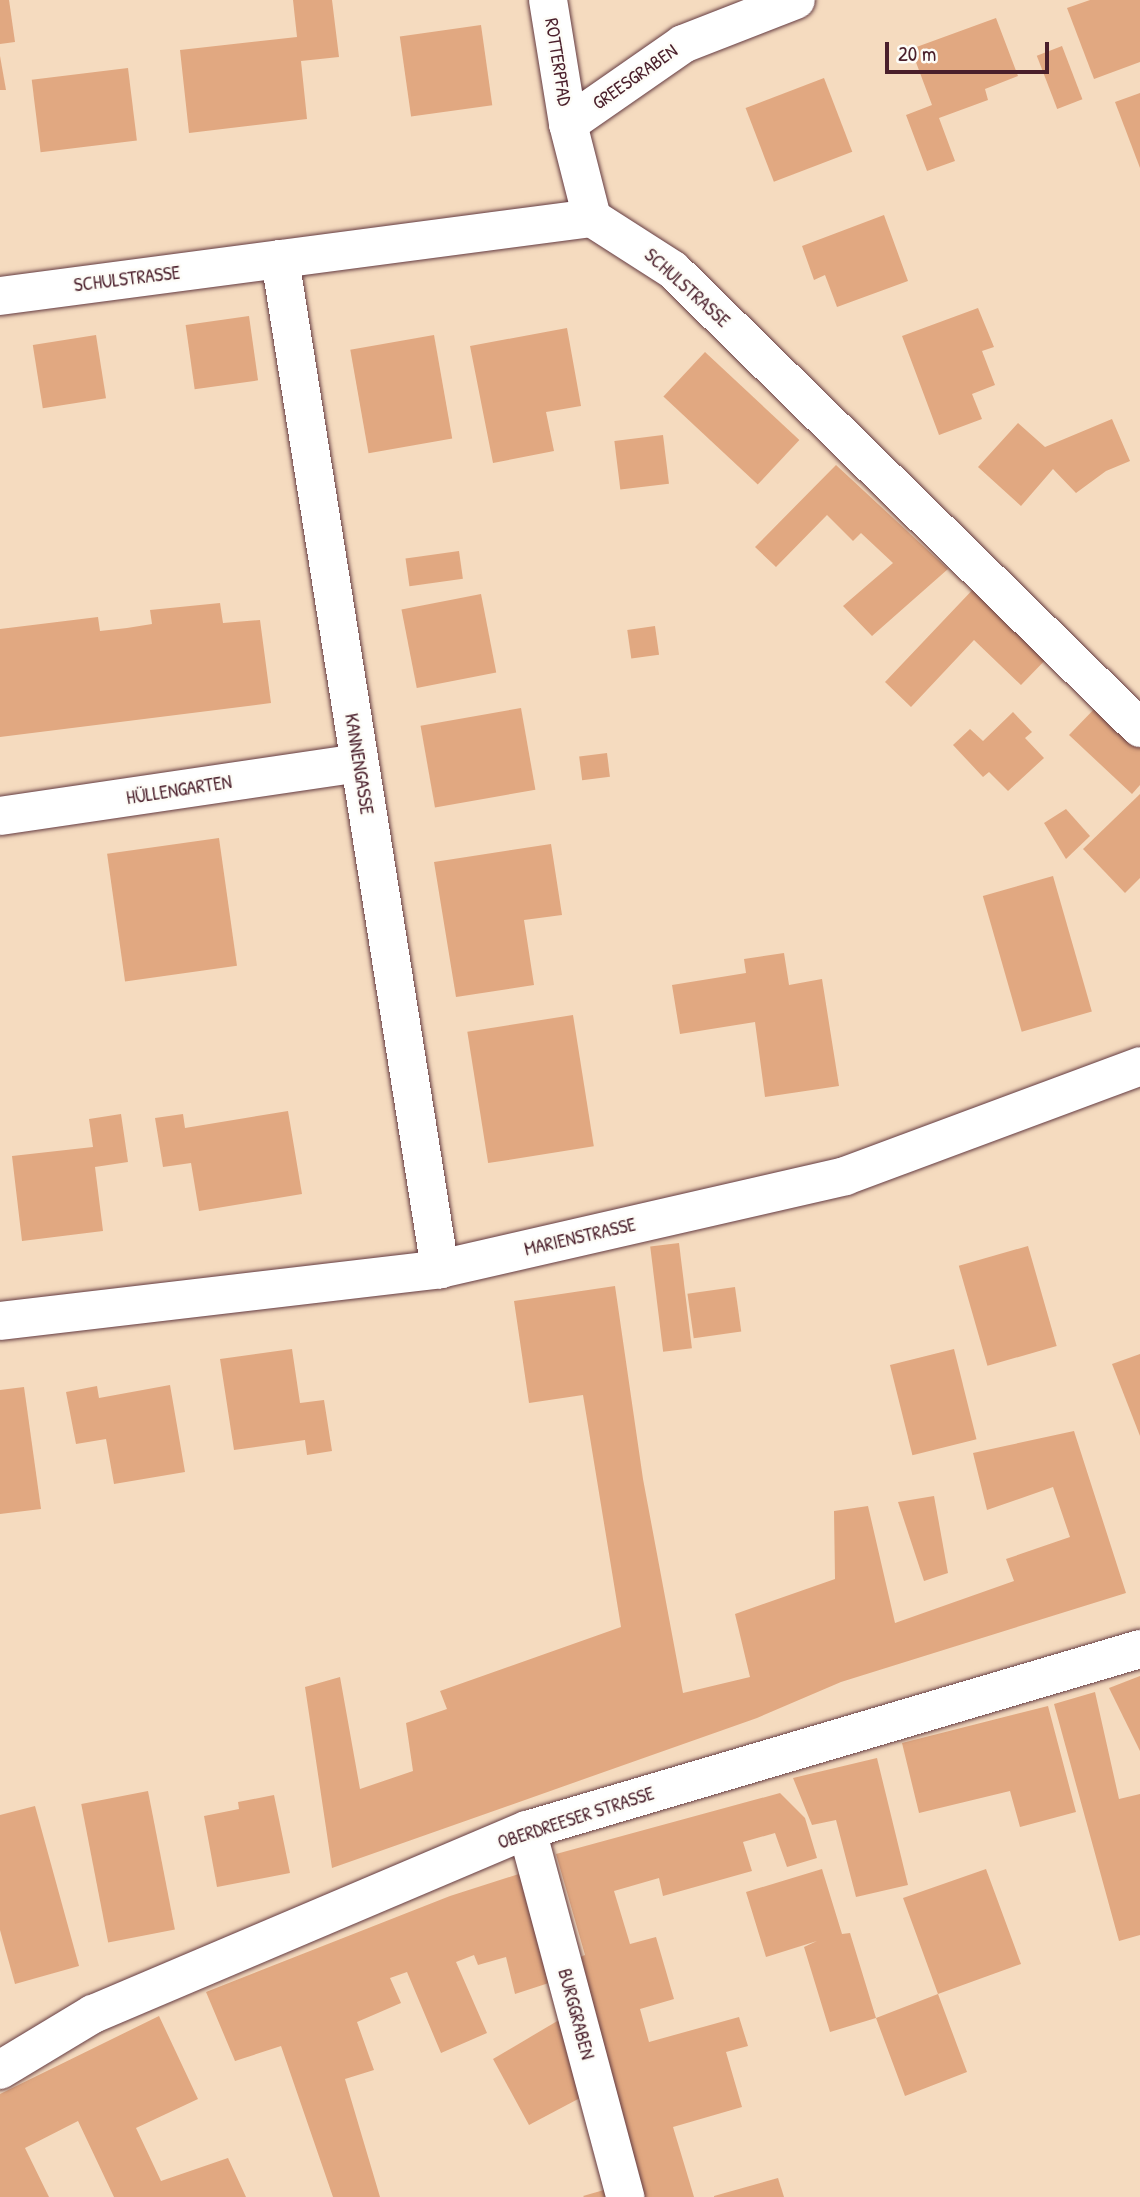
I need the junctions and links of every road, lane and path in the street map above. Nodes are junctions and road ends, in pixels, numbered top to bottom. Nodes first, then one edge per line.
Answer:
1 (548, 0) edge
2 (796, 0) edge
3 (568, 124) junction
4 (592, 218) junction
5 (280, 259) junction
6 (0, 296) edge
7 (1140, 728) edge
8 (358, 763) junction
9 (0, 817) edge
10 (1140, 1066) edge
11 (440, 1269) junction
12 (0, 1321) edge
13 (1140, 1649) edge
14 (527, 1830) junction
15 (0, 2070) edge
16 (625, 2197) edge

1 - 3 street, ROTTERPFAD
2 - 3 street, GREESGRABEN
3 - 4 street
4 - 5 street, SCHULSTRASSE
4 - 7 street, SCHULSTRASSE
5 - 6 street, SCHULSTRASSE
5 - 8 street, KANNENGASSE
8 - 9 street, HÜLLENGARTEN
8 - 11 street, KANNENGASSE
10 - 11 street, MARIENSTRASSE
11 - 12 street, MARIENSTRASSE
13 - 14 street, OBERDREESER STRASSE
14 - 15 street, OBERDREESER STRASSE
14 - 16 street, BURGGRABEN

